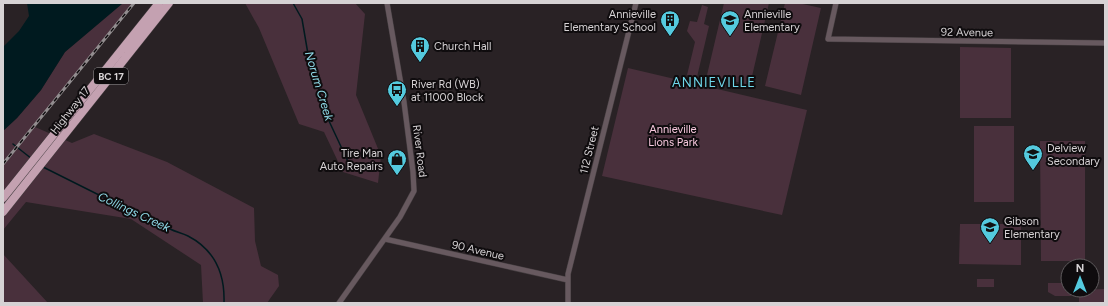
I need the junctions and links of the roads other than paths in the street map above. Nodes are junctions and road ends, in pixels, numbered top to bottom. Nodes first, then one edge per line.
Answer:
1 (159, 3) edge
2 (169, 3) edge
3 (387, 3) edge
4 (636, 3) edge
5 (836, 3) edge
6 (1105, 43) edge
7 (3, 198) edge
8 (3, 212) edge
9 (385, 239) junction
10 (568, 280) junction
11 (339, 303) edge
12 (568, 303) edge

1 - 7 highway, Highway 17 / BC 17
2 - 8 highway, Highway 17 / BC 17
3 - 9 street, River Road
4 - 10 street, 112 Street
5 - 6 street, 92 Avenue
9 - 10 street, 90 Avenue
9 - 11 street, River Road
10 - 12 street, 112 Street

